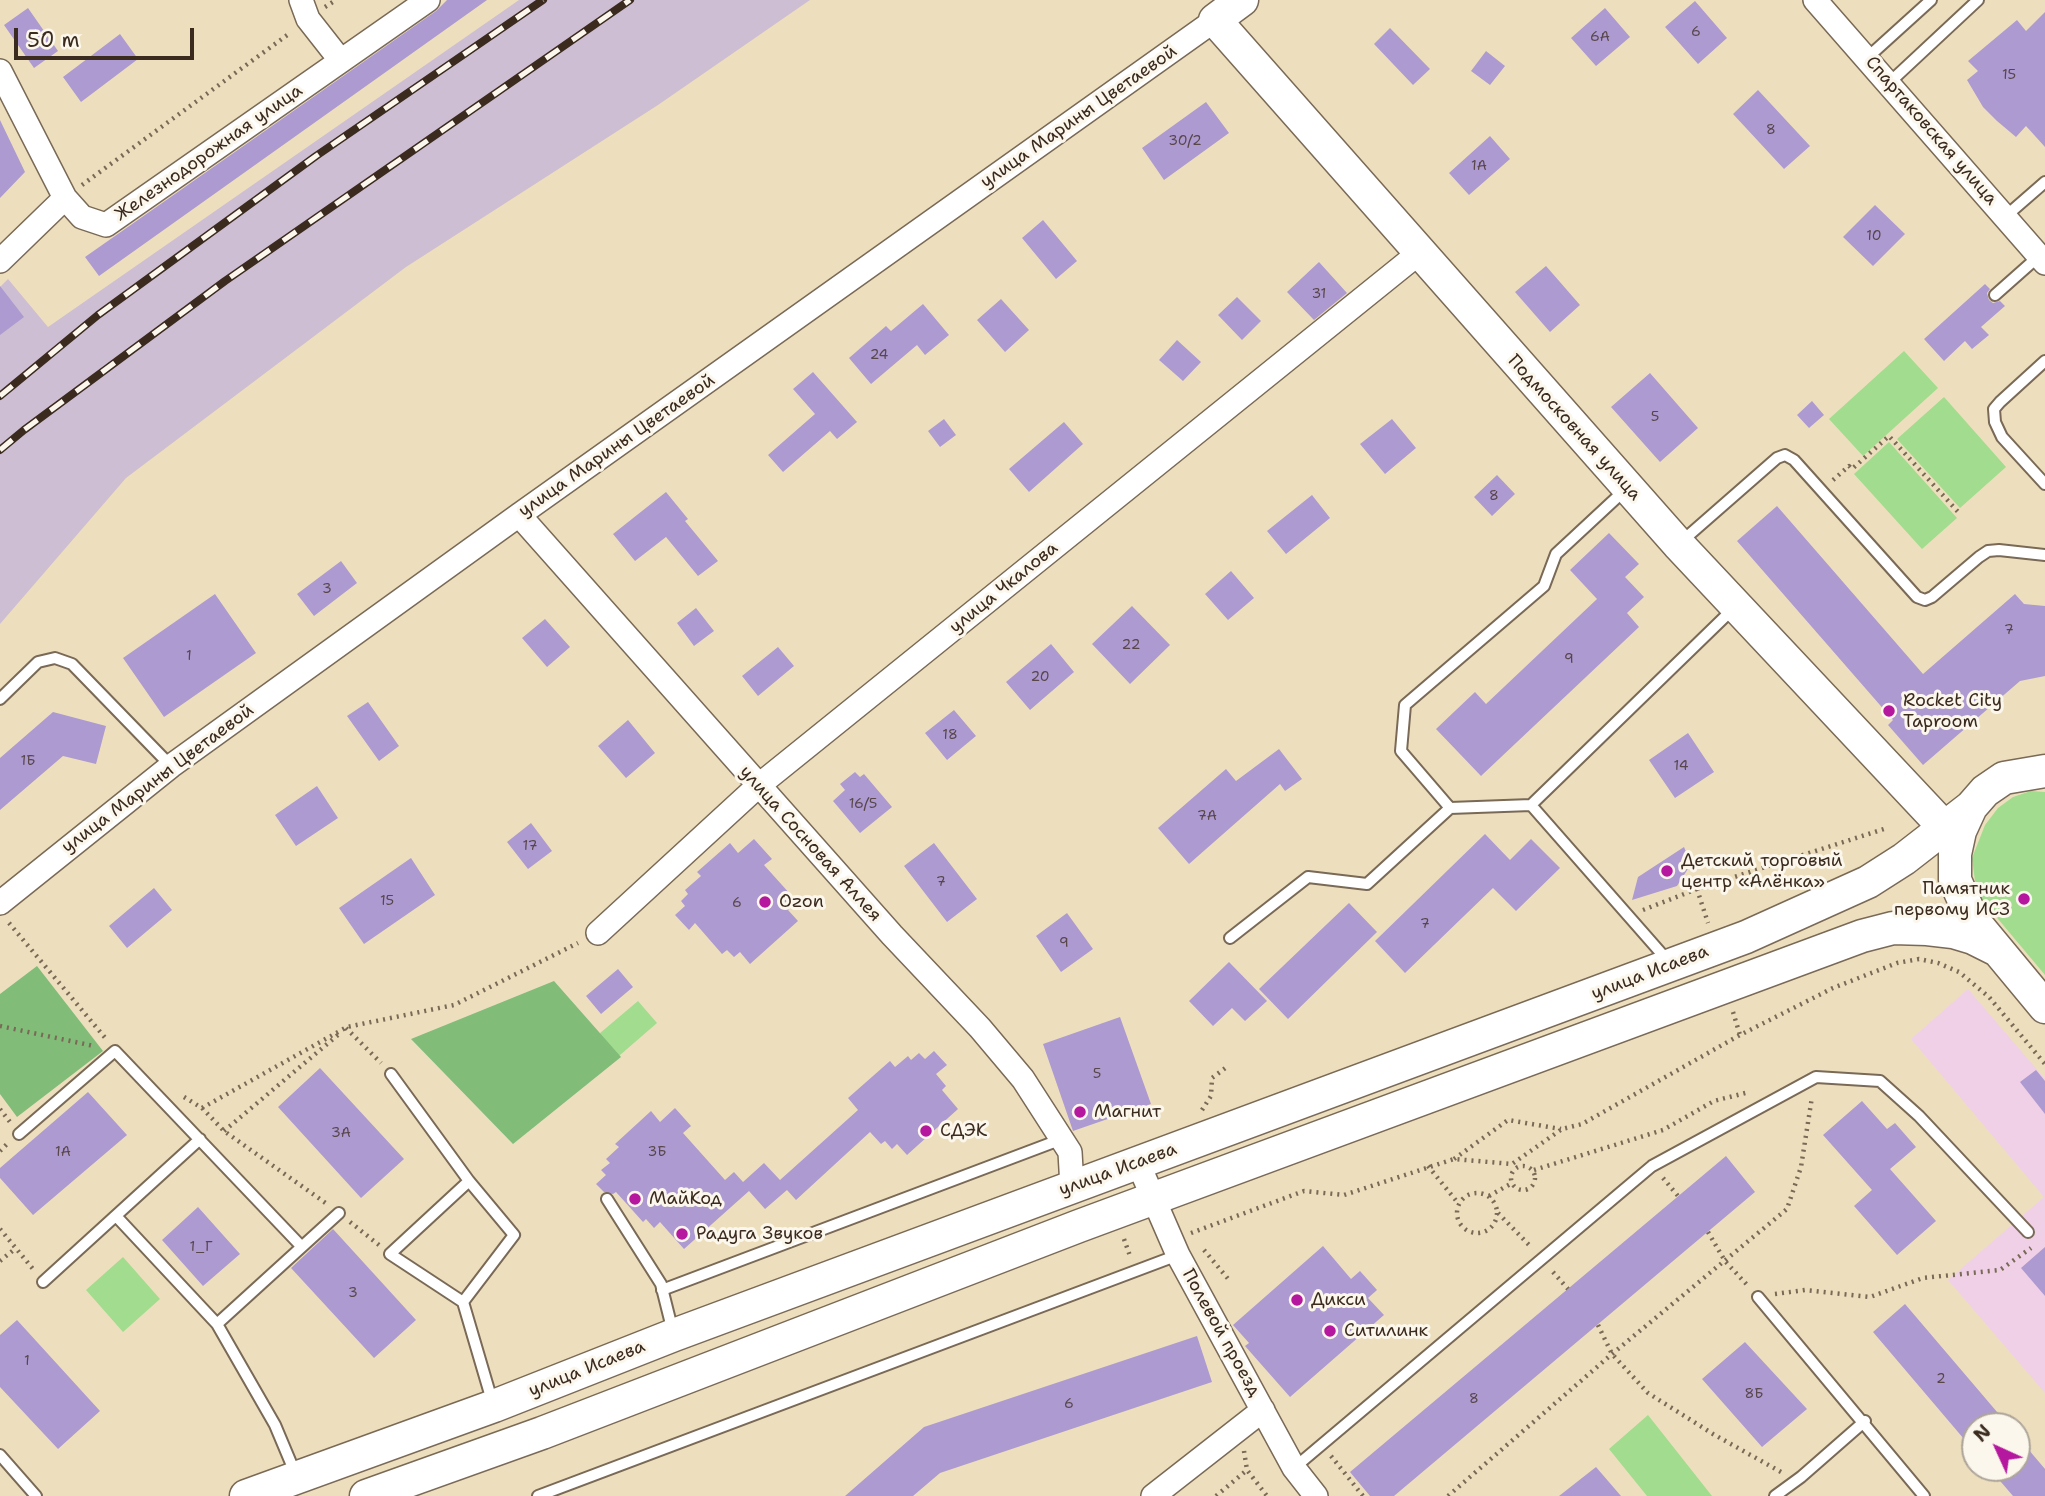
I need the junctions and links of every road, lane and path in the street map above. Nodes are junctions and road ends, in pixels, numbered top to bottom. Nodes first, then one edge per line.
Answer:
1 (336, 0) edge
2 (428, 0) edge
3 (1242, 0) edge
4 (1815, 0) edge
5 (1931, 0) edge
6 (1978, 0) edge
7 (305, 10) edge
8 (1215, 20) junction
9 (1867, 58) junction
10 (341, 61) junction
11 (0, 71) edge
12 (1889, 83) junction
13 (2045, 182) edge
14 (65, 198) junction
15 (2006, 216) junction
16 (1419, 253) junction
17 (2042, 259) edge
18 (0, 261) edge
19 (1995, 295) dead end
20 (2045, 361) edge
21 (2045, 484) edge
22 (1628, 488) junction
23 (1822, 490) junction
24 (520, 514) junction
25 (1960, 514) dead end
26 (1678, 544) junction
27 (2045, 555) edge
28 (1735, 607) junction
29 (0, 699) edge
30 (171, 766) junction
31 (2045, 771) edge
32 (758, 786) junction
33 (1531, 805) junction
34 (1971, 807) junction
35 (1450, 808) junction
36 (1944, 827) junction
37 (1884, 829) dead end
38 (4, 913) edge
39 (1629, 916) junction
40 (598, 933) joint
41 (1230, 938) dead end
42 (1997, 950) junction
43 (1671, 964) junction
44 (2045, 1007) edge
45 (0, 1026) edge
46 (347, 1027) junction
47 (116, 1051) junction
48 (2045, 1064) edge
49 (1228, 1066) dead end
50 (391, 1074) joint
51 (1816, 1077) junction
52 (1752, 1092) dead end
53 (180, 1094) dead end
54 (202, 1108) junction
55 (1202, 1111) dead end
56 (1562, 1129) junction
57 (224, 1131) junction
58 (19, 1134) dead end
59 (200, 1139) junction
60 (1062, 1139) junction
61 (1454, 1159) junction
62 (1138, 1163) junction
63 (1428, 1166) junction
64 (1534, 1170) junction
65 (469, 1181) junction
66 (1512, 1183) junction
67 (1072, 1187) junction
68 (1489, 1196) junction
69 (607, 1199) dead end
70 (1153, 1199) junction
71 (1458, 1204) junction
72 (339, 1213) junction
73 (116, 1216) junction
74 (0, 1229) edge
75 (1708, 1232) dead end
76 (2028, 1232) dead end
77 (1180, 1243) junction
78 (302, 1246) junction
79 (2034, 1247) dead end
80 (16, 1248) junction
81 (390, 1255) junction
82 (0, 1261) edge
83 (1725, 1261) junction
84 (1229, 1280) dead end
85 (43, 1282) joint
86 (662, 1290) junction
87 (1758, 1297) junction
88 (463, 1302) junction
89 (217, 1324) junction
90 (1598, 1325) dead end
91 (674, 1335) junction
92 (1612, 1354) junction
93 (494, 1406) junction
94 (1263, 1410) junction
95 (1864, 1421) junction
96 (1322, 1444) junction
97 (0, 1455) edge
98 (1294, 1468) junction
99 (1247, 1470) dead end
100 (297, 1477) junction
101 (1801, 1477) junction
102 (37, 1496) edge
103 (246, 1496) edge
104 (366, 1496) edge
105 (538, 1496) edge
106 (1153, 1496) edge
107 (1216, 1496) edge
108 (1316, 1496) edge
109 (1363, 1496) edge
110 (1448, 1496) edge
111 (1775, 1496) edge
112 (1924, 1496) edge

1 - 7 path
2 - 10 street, Железнодорожная улица
3 - 8 main road, улица Марины Цветаевой
4 - 9 street, Спартаковская улица
5 - 9 lane
6 - 12 lane
7 - 10 street
7 - 14 path
8 - 16 main road, Подмосковная улица
8 - 24 street, улица Марины Цветаевой
9 - 12 street, Спартаковская улица
10 - 14 street, Железнодорожная улица
11 - 14 street
12 - 15 street, Спартаковская улица
13 - 15 lane
14 - 18 street
15 - 17 street, Спартаковская улица
16 - 22 main road, Подмосковная улица
16 - 32 street, улица Чкалова
17 - 19 lane
20 - 21 lane
22 - 26 main road, Подмосковная улица
22 - 35 lane
23 - 25 path
23 - 26 lane
23 - 27 lane
24 - 30 street, улица Марины Цветаевой
24 - 32 street, улица Сосновая Аллея
26 - 28 main road, Подмосковная улица
28 - 33 lane
28 - 36 main road, Подмосковная улица
29 - 30 lane
30 - 38 street, улица Марины Цветаевой
31 - 34 main road, улица Исаева
32 - 40 street, улица Чкалова
32 - 60 street, улица Сосновая Аллея
33 - 35 lane
33 - 39 lane
34 - 36 main road, улица Исаева
34 - 42 main road
35 - 41 lane
36 - 43 main road, улица Исаева
37 - 39 path
38 - 47 path
39 - 43 lane
40 - 46 path
42 - 44 main road
42 - 70 main road
43 - 62 main road, улица Исаева
45 - 47 path
46 - 50 path
46 - 54 path
46 - 57 path
47 - 58 lane
47 - 59 lane
48 - 56 path
49 - 55 path
50 - 65 lane
51 - 76 lane
51 - 83 path
51 - 96 lane
52 - 64 path
53 - 54 path
54 - 57 path
56 - 61 path
56 - 61 path
57 - 72 path
59 - 73 lane
59 - 78 lane
60 - 67 street, улица Сосновая Аллея
60 - 86 lane
61 - 63 path
62 - 67 main road, улица Исаева
62 - 70 street, Полевой проезд
63 - 71 path
63 - 77 path
64 - 66 path
64 - 66 path
65 - 81 lane
65 - 88 lane
66 - 68 path
67 - 91 main road, улица Исаева
68 - 71 path
68 - 71 path
69 - 86 lane
70 - 77 street, Полевой проезд
70 - 104 main road
72 - 78 lane
72 - 81 path
73 - 85 lane
73 - 89 lane
74 - 80 path
75 - 83 path
77 - 84 path
77 - 94 street, Полевой проезд
77 - 105 lane
78 - 89 lane
79 - 87 path
80 - 82 path
80 - 85 path
81 - 88 lane
83 - 87 path
83 - 92 path
86 - 91 lane
87 - 95 lane
88 - 93 lane
89 - 100 lane
90 - 92 path
91 - 93 main road, улица Исаева
92 - 101 path
92 - 110 path
93 - 100 main road, улица Исаева
94 - 98 street, Полевой проезд
94 - 106 street
95 - 101 lane
95 - 112 lane
96 - 98 lane
96 - 109 path
97 - 102 lane
98 - 108 street, Полевой проезд
99 - 107 path
100 - 103 main road, улица Исаева
101 - 111 lane

